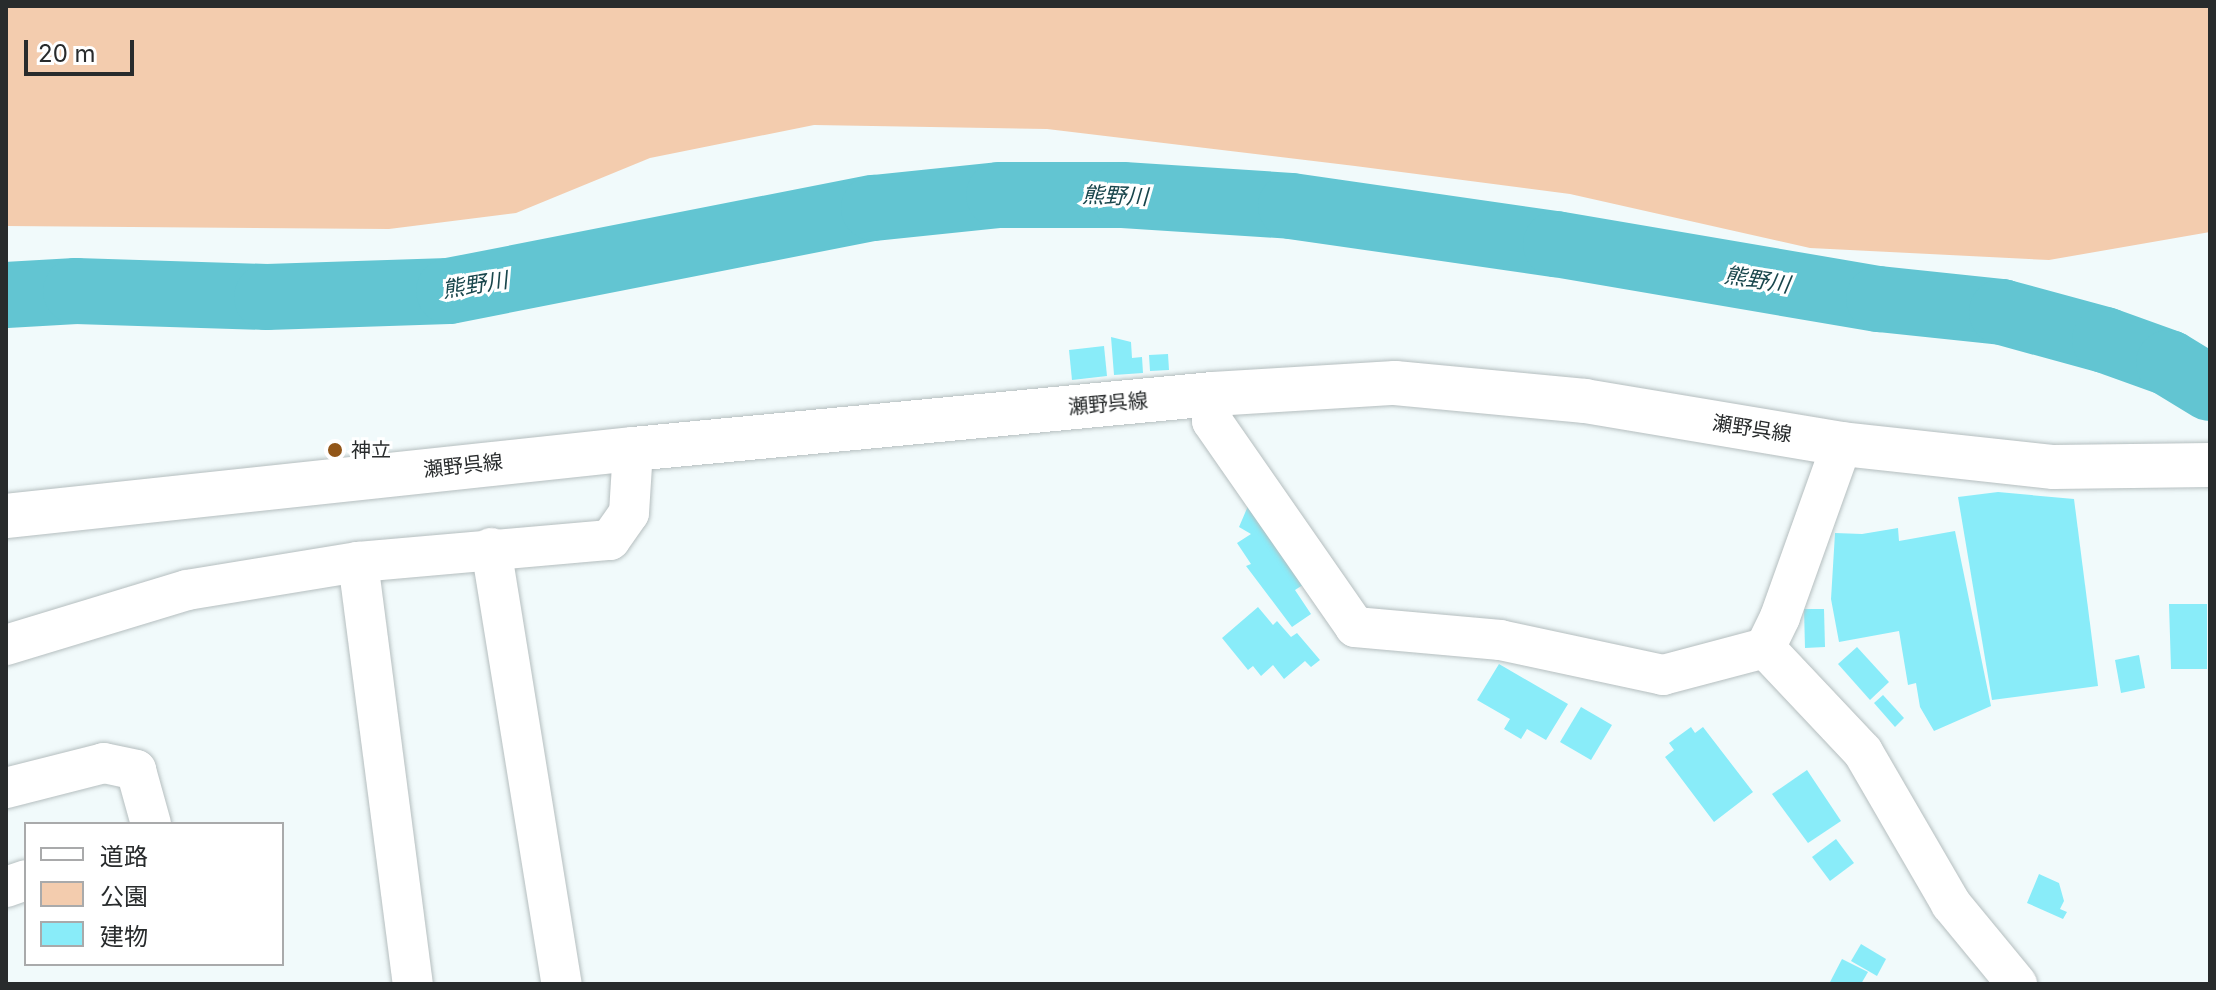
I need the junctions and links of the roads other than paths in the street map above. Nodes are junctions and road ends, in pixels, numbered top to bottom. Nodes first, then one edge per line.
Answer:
1 (1213, 394) junction
2 (1842, 444) junction
3 (633, 449) junction
4 (2210, 465) edge
5 (6, 516) edge
6 (491, 548) junction
7 (358, 562) junction
8 (6, 645) edge
9 (1765, 648) junction
10 (6, 788) edge
11 (150, 822) edge
12 (413, 984) edge
13 (562, 984) edge
14 (2017, 984) edge

1 - 2 main road, 瀬野呉線
1 - 3 main road, 瀬野呉線
1 - 9 street
2 - 4 main road, 瀬野呉線
2 - 9 street
3 - 5 main road, 瀬野呉線
3 - 6 street
6 - 7 street
6 - 13 street
7 - 8 street
7 - 12 street
9 - 14 street
10 - 11 street

